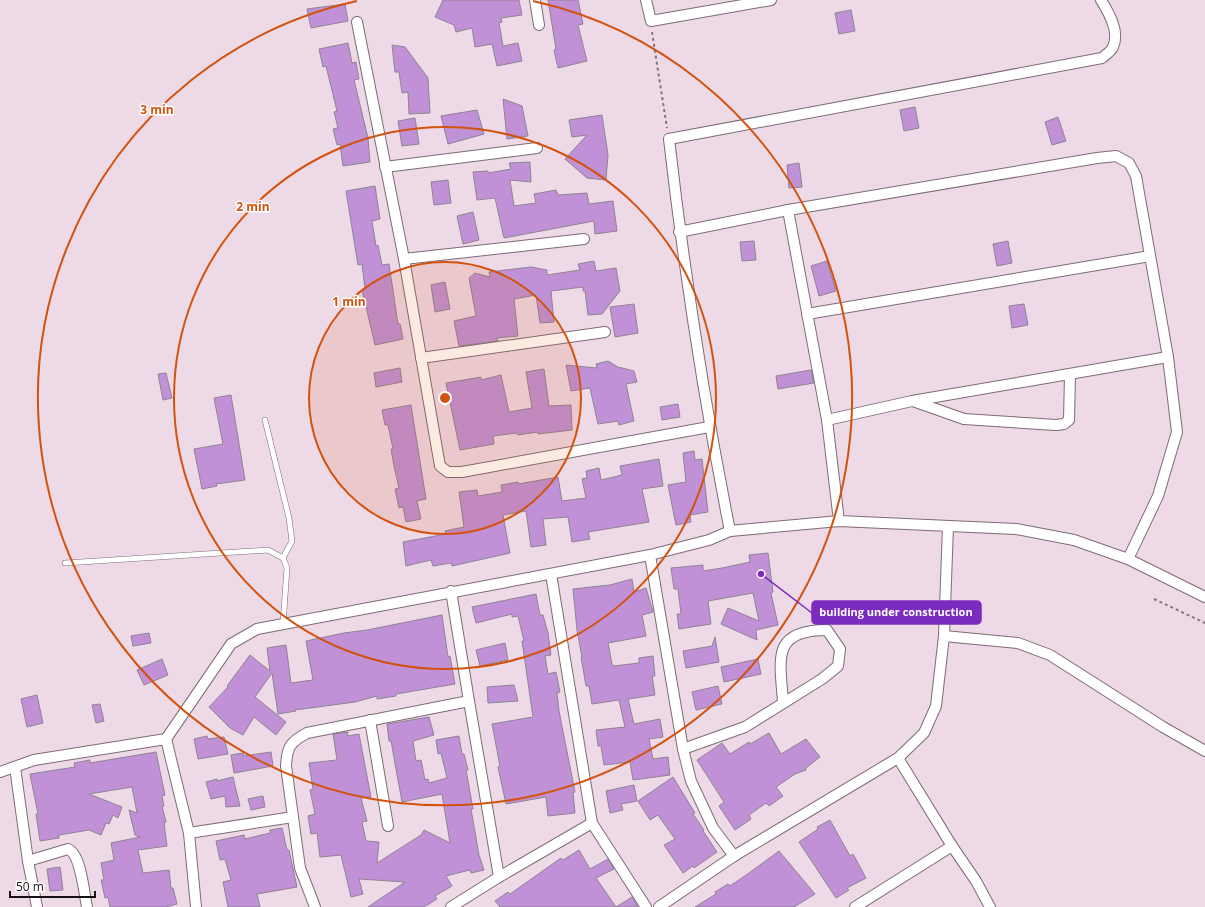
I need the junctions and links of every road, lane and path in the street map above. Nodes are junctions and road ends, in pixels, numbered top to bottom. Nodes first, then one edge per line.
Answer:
1 (535, 0) edge
2 (646, 0) edge
3 (771, 0) edge
4 (1101, 0) edge
5 (758, 1) edge
6 (651, 21) junction
7 (357, 22) dead end
8 (539, 25) dead end
9 (669, 138) junction
10 (537, 148) dead end
11 (385, 167) junction
12 (788, 210) junction
13 (679, 232) junction
14 (584, 239) dead end
15 (1150, 256) junction
16 (404, 260) junction
17 (807, 314) junction
18 (605, 332) dead end
19 (1168, 357) junction
20 (421, 358) junction
21 (1070, 374) junction
22 (912, 401) junction
23 (265, 420) dead end
24 (827, 420) junction
25 (709, 427) junction
26 (839, 521) junction
27 (948, 526) junction
28 (730, 531) junction
29 (650, 555) junction
30 (283, 558) junction
31 (1128, 559) junction
32 (65, 563) dead end
33 (551, 574) junction
34 (452, 591) junction
35 (1205, 597) edge
36 (1154, 599) dead end
37 (1205, 623) edge
38 (283, 624) junction
39 (944, 636) junction
40 (469, 701) junction
41 (783, 702) junction
42 (370, 720) junction
43 (166, 739) junction
44 (683, 749) junction
45 (1205, 751) edge
46 (898, 758) junction
47 (15, 767) junction
48 (0, 772) edge
49 (293, 817) junction
50 (592, 823) junction
51 (388, 826) dead end
52 (188, 833) junction
53 (952, 846) junction
54 (734, 856) junction
55 (28, 861) junction
56 (499, 877) junction
57 (37, 907) edge
58 (87, 907) edge
59 (196, 907) edge
60 (315, 907) edge
61 (451, 907) edge
62 (646, 907) edge
63 (659, 907) edge
64 (855, 907) edge
65 (990, 907) edge

1 - 8 street
2 - 6 street
3 - 5 street
4 - 9 street
5 - 6 street
6 - 9 path
7 - 11 street
9 - 13 street
10 - 11 street
11 - 16 street
12 - 13 street
12 - 15 street
12 - 17 street
13 - 25 street
14 - 16 street
15 - 17 street
15 - 19 street
16 - 20 street
17 - 24 street
18 - 20 street
19 - 21 street
19 - 31 street
20 - 25 street
21 - 22 street
21 - 22 street
22 - 24 street
23 - 30 lane
24 - 26 street
25 - 28 street
26 - 27 street
26 - 28 street
27 - 31 street
27 - 39 street
28 - 29 street
29 - 33 street
29 - 44 street
30 - 32 lane
30 - 38 lane
31 - 35 street
33 - 34 street
33 - 50 street
34 - 38 street
34 - 40 street
36 - 37 path
38 - 43 street
39 - 45 street
39 - 46 street
40 - 42 street
40 - 56 street
41 - 41 street
41 - 44 street
42 - 49 street
42 - 51 street
43 - 47 street
43 - 52 street
44 - 54 street
46 - 53 street
46 - 54 street
47 - 48 street
47 - 55 street
49 - 52 street
49 - 60 street
50 - 56 street
50 - 62 street
52 - 59 street
53 - 64 street
53 - 65 street
54 - 63 street
55 - 57 street
55 - 58 street
56 - 61 street

